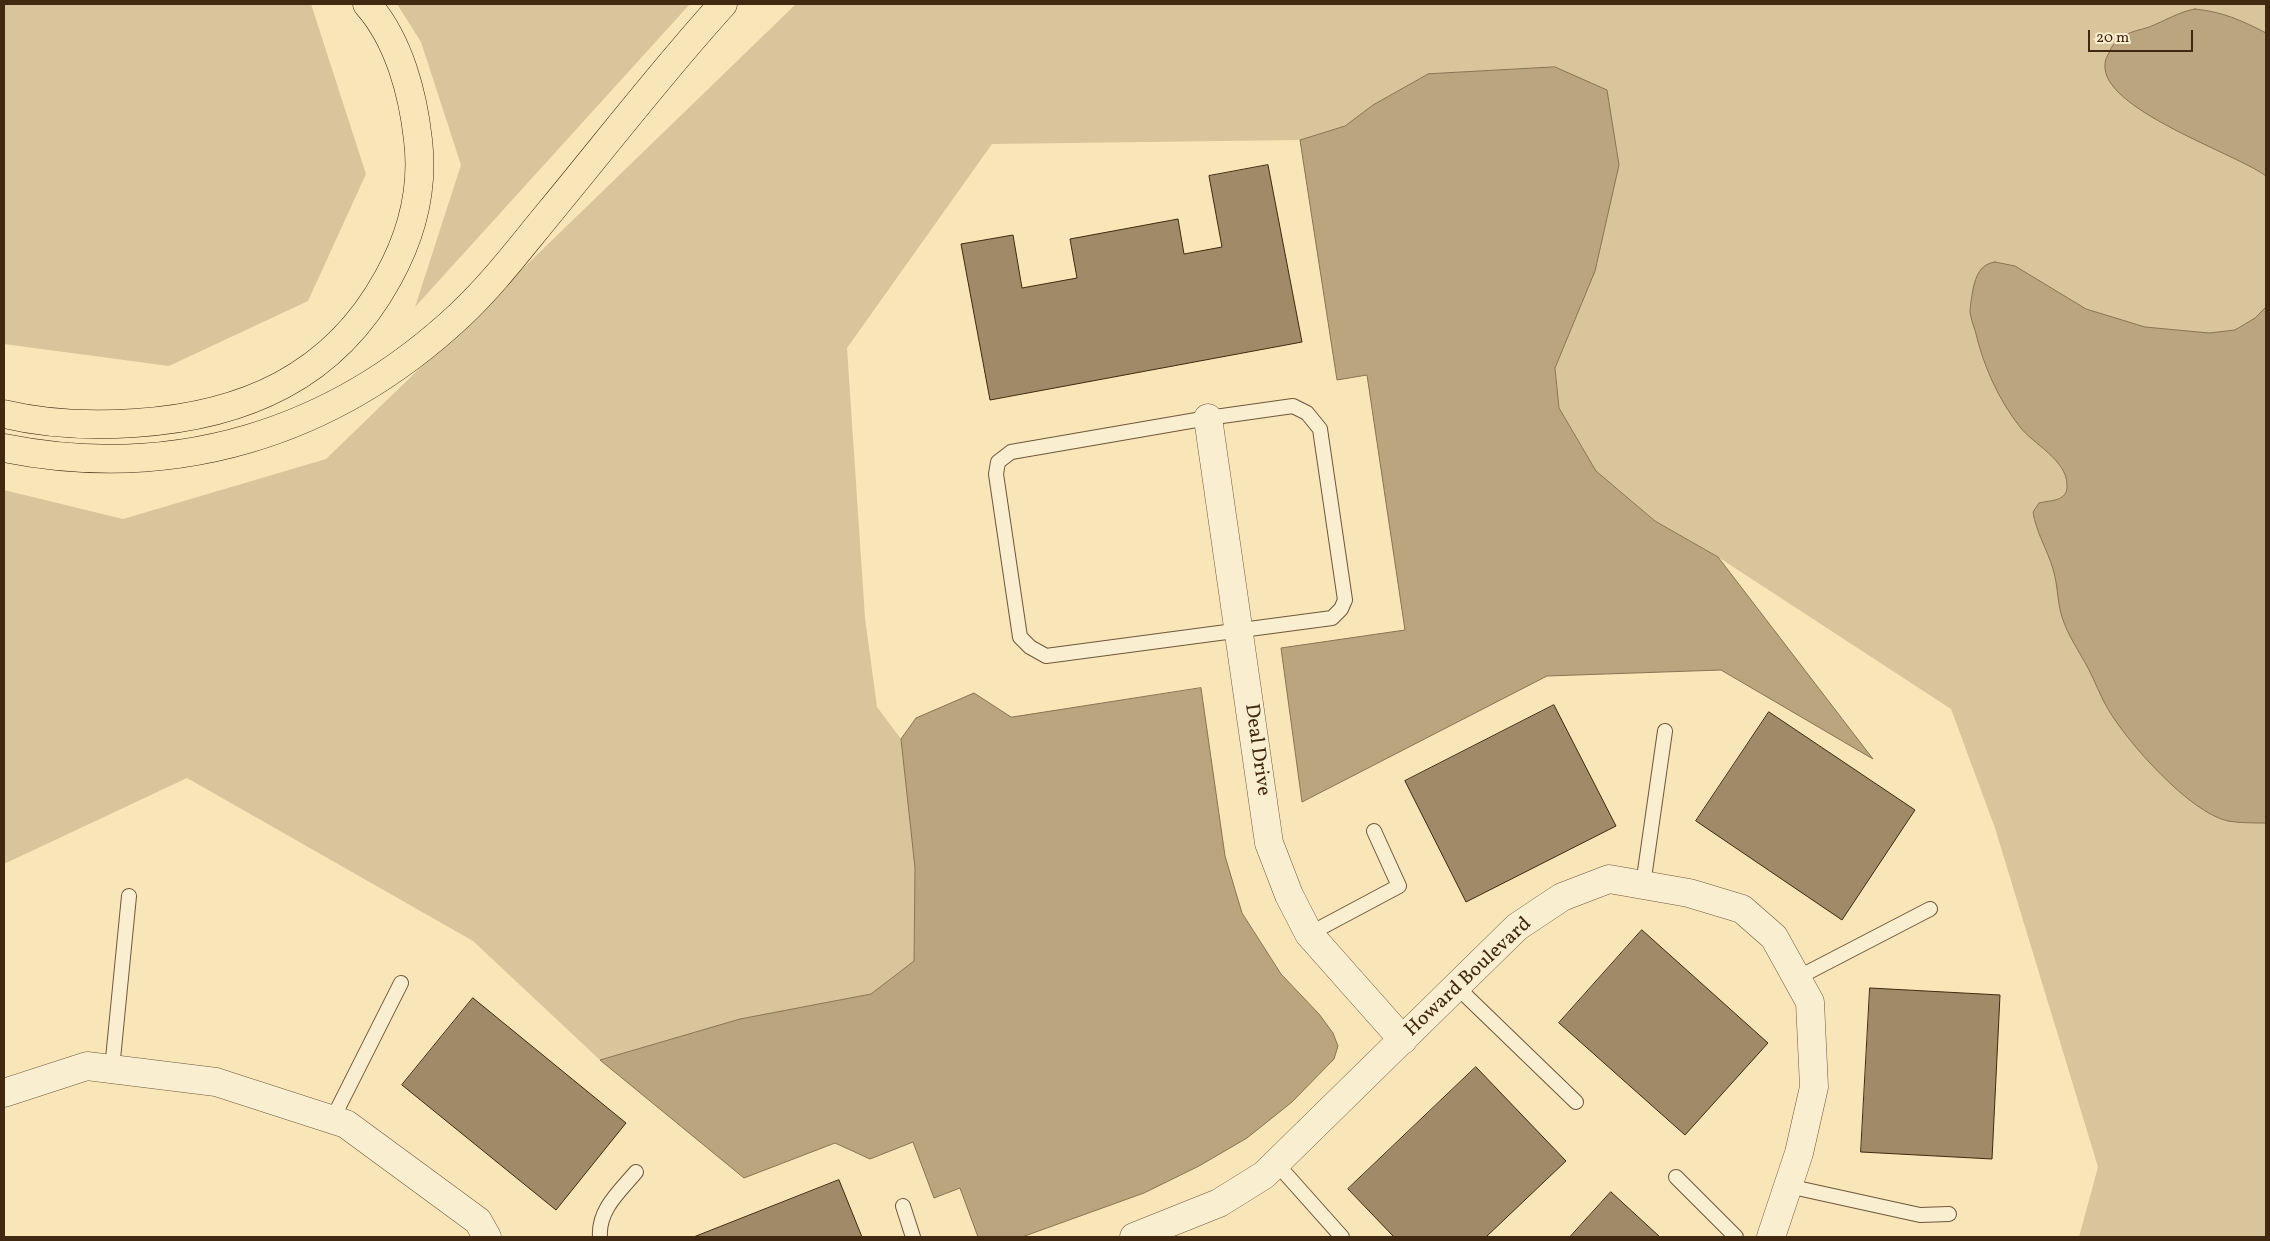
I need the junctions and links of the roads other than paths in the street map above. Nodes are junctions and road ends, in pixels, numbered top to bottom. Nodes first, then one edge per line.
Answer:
1 (368, 4) edge
2 (723, 4) edge
3 (4, 414) edge
4 (1208, 418) junction
5 (4, 448) edge
6 (1238, 630) junction
7 (1665, 731) dead end
8 (1374, 832) dead end
9 (1644, 885) junction
10 (129, 896) dead end
11 (1930, 909) dead end
12 (1309, 934) junction
13 (1797, 978) junction
14 (401, 983) dead end
15 (1457, 987) junction
16 (1403, 1040) junction
17 (112, 1069) junction
18 (4, 1092) edge
19 (1576, 1102) dead end
20 (332, 1120) junction
21 (1276, 1163) junction
22 (636, 1172) dead end
23 (1676, 1177) dead end
24 (1788, 1186) junction
25 (903, 1206) dead end
26 (1949, 1214) dead end
27 (487, 1237) edge
28 (600, 1237) edge
29 (913, 1237) edge
30 (1134, 1237) edge
31 (1342, 1237) edge
32 (1736, 1237) edge
33 (1771, 1237) edge

1 - 3 highway
2 - 5 highway
4 - 6 street, Deal Drive
4 - 6 lane
4 - 6 lane
6 - 12 street, Deal Drive
7 - 9 lane
8 - 12 lane
9 - 13 street, Howard Boulevard
9 - 15 street, Howard Boulevard
10 - 17 lane
11 - 13 lane
12 - 16 street, Deal Drive
13 - 24 street, Howard Boulevard
14 - 20 lane
15 - 16 street, Howard Boulevard
15 - 19 lane
16 - 21 street, Howard Boulevard
17 - 18 street
17 - 20 street
20 - 27 street
21 - 30 street, Howard Boulevard
21 - 31 lane
22 - 28 lane
23 - 32 lane
24 - 26 lane
24 - 33 street, Howard Boulevard
25 - 29 lane

